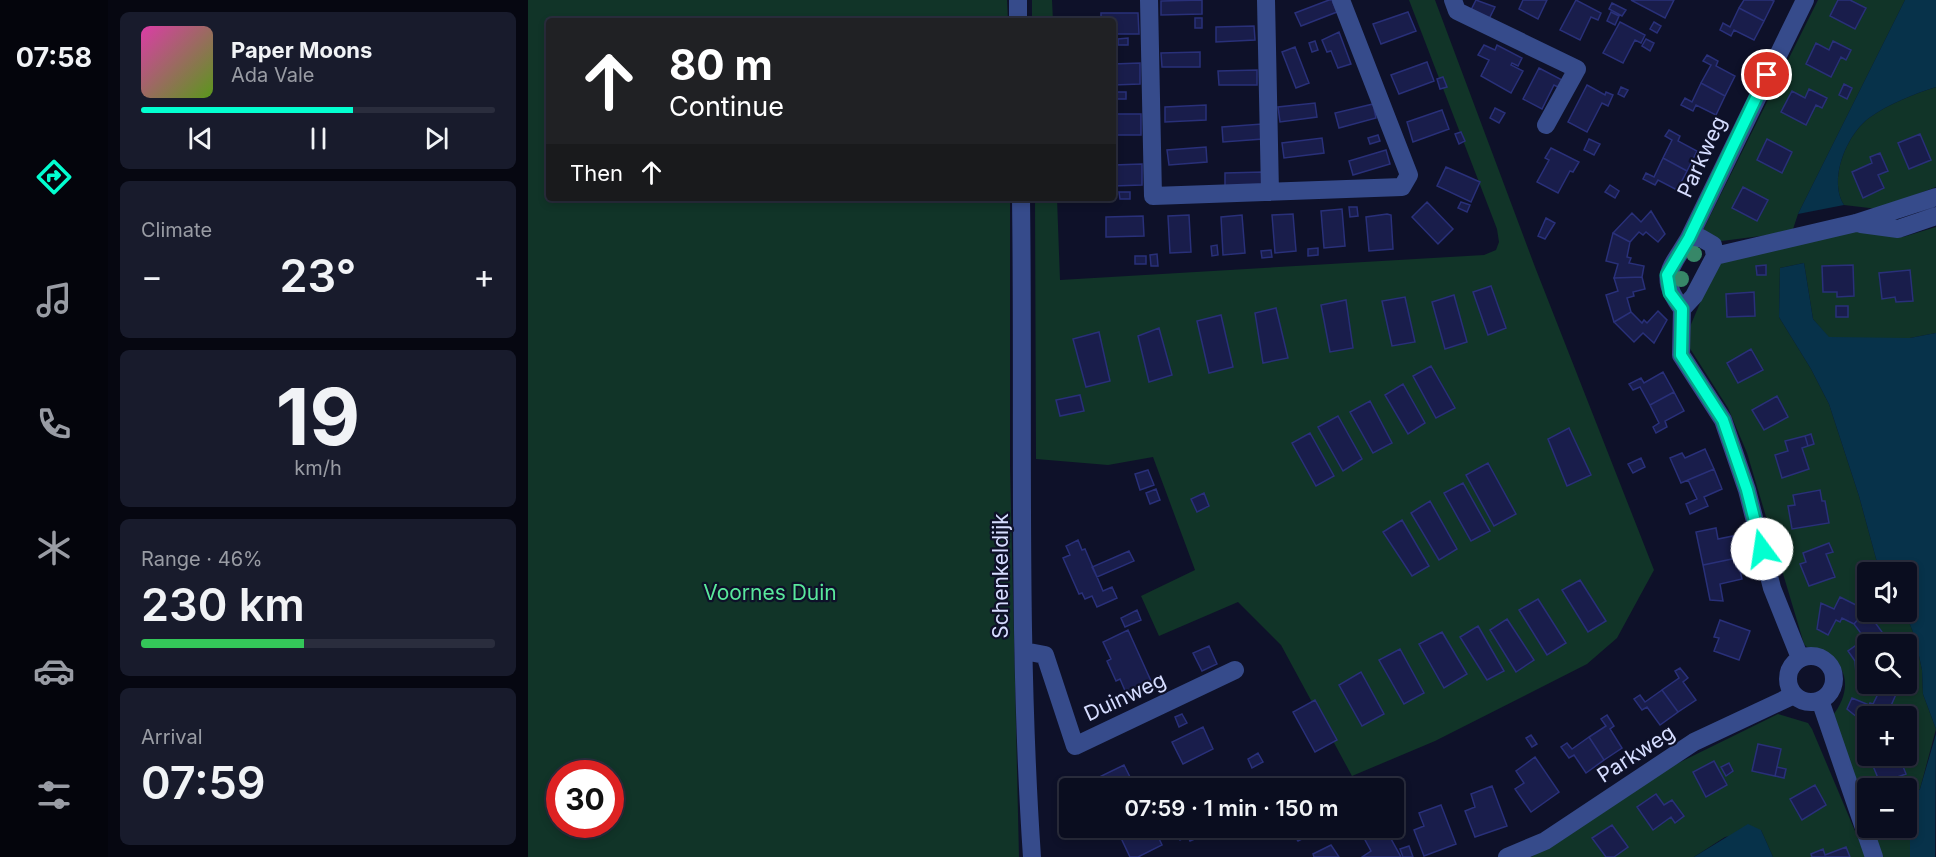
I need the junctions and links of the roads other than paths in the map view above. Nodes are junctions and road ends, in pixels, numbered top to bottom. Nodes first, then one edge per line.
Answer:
1 (1018, 0) edge
2 (1149, 0) edge
3 (1266, 0) edge
4 (1341, 0) edge
5 (1453, 0) edge
6 (1805, 0) edge
7 (1018, 18) edge
8 (1546, 125) dead end
9 (1270, 192) junction
10 (1936, 197) edge
11 (1021, 201) edge
12 (1936, 216) edge
13 (1856, 223) junction
14 (1689, 238) junction
15 (1715, 256) junction
16 (1682, 309) junction
17 (1024, 651) junction
18 (1800, 658) junction
19 (1235, 670) dead end
20 (1794, 695) junction
21 (1820, 700) junction
22 (1032, 857) edge
23 (1507, 857) edge
24 (1874, 857) edge

1 - 7 street
2 - 9 street
3 - 9 street
4 - 9 street
5 - 8 street
6 - 14 street, Parkweg
10 - 13 street
11 - 17 street, Schenkeldijk
12 - 13 street
13 - 15 street
14 - 15 street
14 - 16 street, Parkweg
15 - 16 street
16 - 18 street
17 - 19 street, Duinweg
17 - 22 street, Schenkeldijk
18 - 20 street
18 - 21 street
20 - 21 street
20 - 23 street, Parkweg
21 - 24 street

